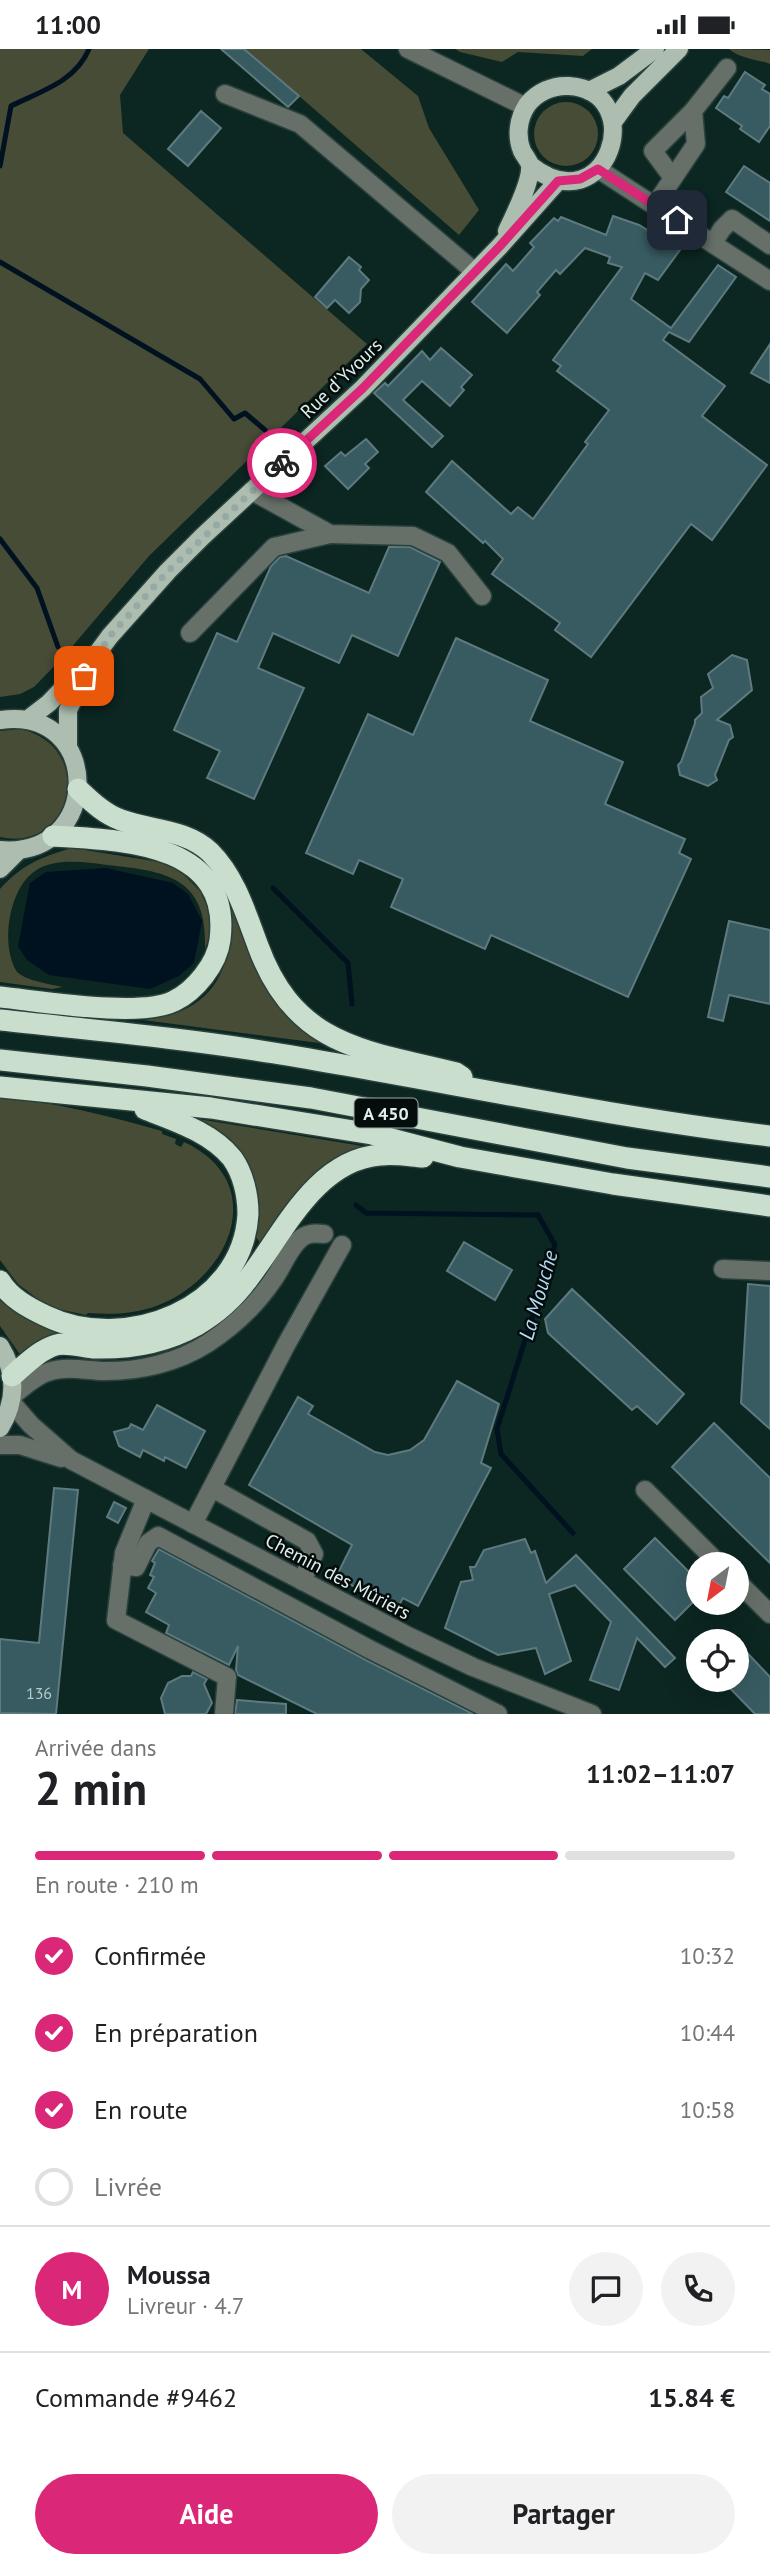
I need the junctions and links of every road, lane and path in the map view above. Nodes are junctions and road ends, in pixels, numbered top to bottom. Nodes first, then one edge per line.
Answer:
1 (408, 49) edge
2 (655, 49) edge
3 (680, 49) edge
4 (727, 68) dead end
5 (589, 91) junction
6 (225, 94) dead end
7 (526, 107) junction
8 (692, 111) junction
9 (613, 122) junction
10 (530, 165) junction
11 (598, 169) junction
12 (673, 178) junction
13 (558, 181) junction
14 (655, 205) junction
15 (713, 243) junction
16 (770, 245) edge
17 (500, 246) junction
18 (475, 272) junction
19 (770, 281) edge
20 (252, 491) junction
21 (330, 534) junction
22 (482, 596) dead end
23 (190, 633) dead end
24 (93, 659) junction
25 (0, 720) edge
26 (27, 720) junction
27 (68, 747) junction
28 (78, 789) junction
29 (53, 836) junction
30 (9, 851) edge
31 (0, 869) edge
32 (0, 997) edge
33 (0, 1020) edge
34 (0, 1061) edge
35 (0, 1087) edge
36 (488, 1093) junction
37 (124, 1101) junction
38 (770, 1136) edge
39 (460, 1157) junction
40 (770, 1177) edge
41 (770, 1206) edge
42 (324, 1234) dead end
43 (342, 1245) dead end
44 (723, 1269) dead end
45 (770, 1271) edge
46 (0, 1281) edge
47 (0, 1346) edge
48 (12, 1391) junction
49 (0, 1429) edge
50 (0, 1445) edge
51 (71, 1461) junction
52 (212, 1488) junction
53 (645, 1490) dead end
54 (146, 1499) junction
55 (193, 1524) junction
56 (707, 1552) edge
57 (122, 1565) junction
58 (302, 1581) junction
59 (749, 1593) edge
60 (770, 1614) edge
61 (224, 1714) edge
62 (498, 1714) edge
63 (592, 1714) edge

1 - 7 street
2 - 5 main road
3 - 9 main road
4 - 8 street
5 - 7 main road
5 - 9 main road
6 - 18 street
7 - 10 main road
8 - 12 street
8 - 12 street
9 - 11 main road
10 - 13 main road
10 - 17 main road
11 - 13 main road
11 - 14 street
12 - 14 street
13 - 17 main road, Rue d'Yvours
14 - 15 street
15 - 16 street
15 - 19 street
17 - 18 main road, Rue d'Yvours
18 - 20 main road, Rue d'Yvours
20 - 21 street
20 - 24 main road, Rue d'Yvours
21 - 22 street
21 - 23 street
24 - 26 main road
24 - 27 main road
25 - 26 main road
26 - 27 main road
27 - 28 main road
28 - 29 main road
28 - 36 highway
29 - 30 main road
29 - 32 highway
30 - 31 main road
33 - 36 highway, A 450
34 - 40 highway, A 450
35 - 37 highway
36 - 38 highway, A 450
37 - 39 highway
37 - 46 highway
39 - 41 highway
39 - 48 highway
42 - 48 street
43 - 52 street
44 - 45 street
47 - 48 main road
48 - 49 main road
48 - 51 street, Chemin des Mûriers
50 - 51 street, Chemin des Mûriers
51 - 54 street, Chemin des Mûriers
52 - 55 street
52 - 58 street
53 - 56 street
54 - 55 street, Chemin des Mûriers
54 - 57 street
55 - 58 street, Chemin des Mûriers
57 - 61 street
57 - 62 street
58 - 63 street, Chemin des Mûriers
59 - 60 street

